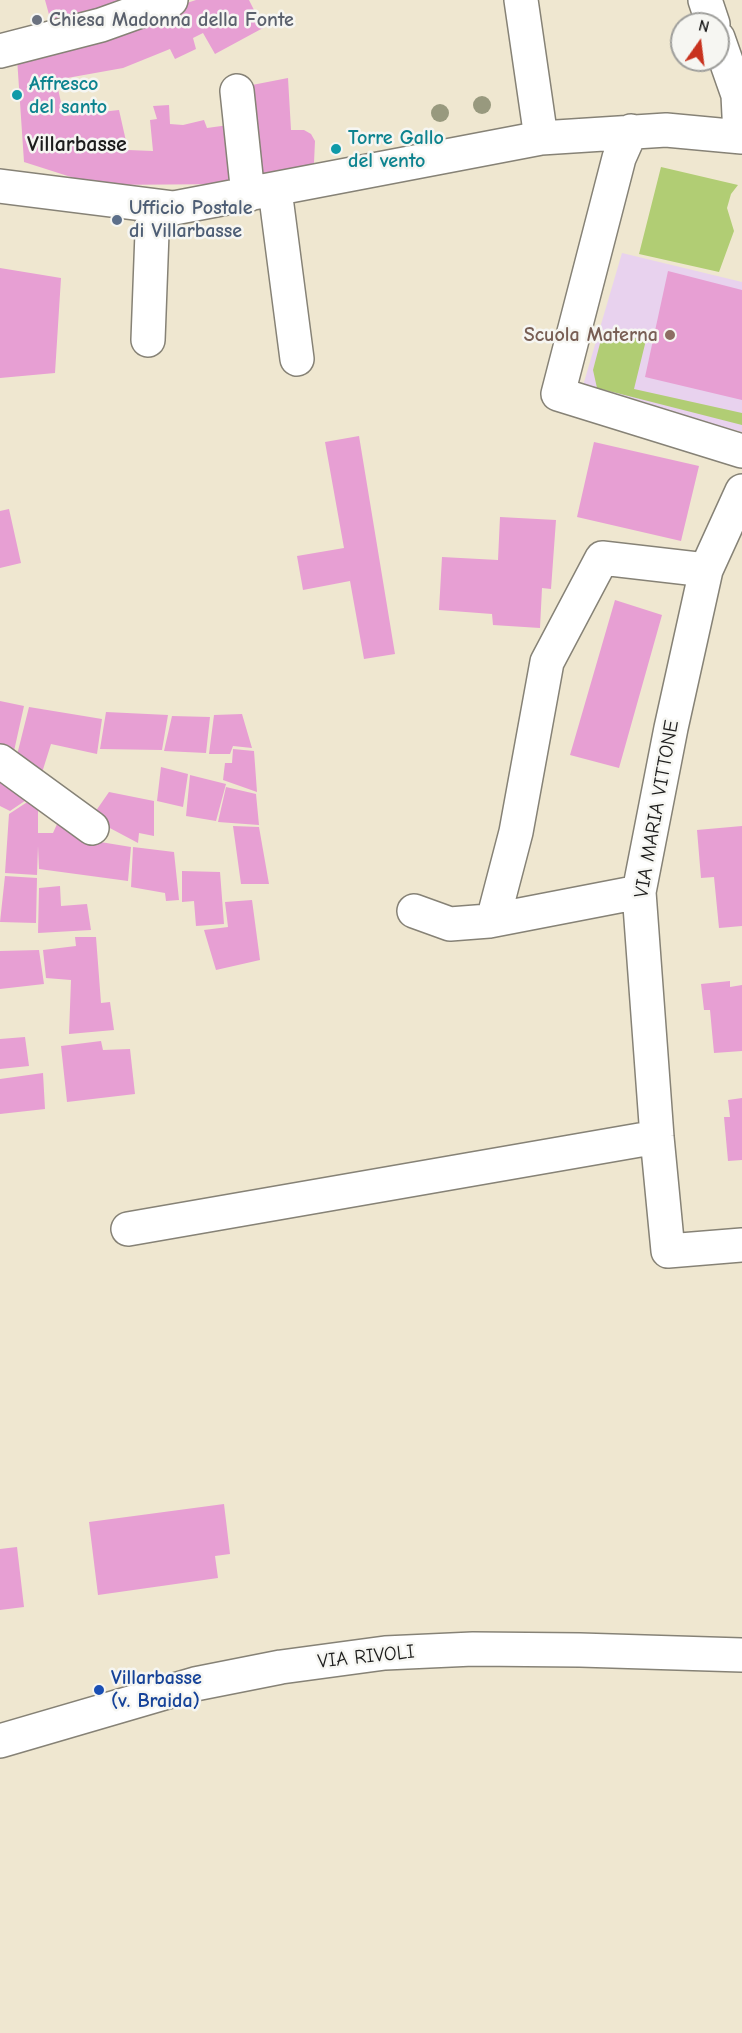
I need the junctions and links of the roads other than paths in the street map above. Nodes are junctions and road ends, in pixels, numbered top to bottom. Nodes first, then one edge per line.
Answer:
1 (171, 0) edge
2 (521, 0) edge
3 (0, 51) edge
4 (730, 72) edge
5 (237, 91) dead end
6 (631, 131) junction
7 (741, 137) edge
8 (541, 138) junction
9 (0, 186) edge
10 (262, 192) junction
11 (153, 206) junction
12 (148, 340) dead end
13 (297, 359) dead end
14 (742, 452) edge
15 (742, 491) edge
16 (706, 570) junction
17 (0, 761) edge
18 (92, 828) dead end
19 (639, 892) junction
20 (414, 911) dead end
21 (493, 920) junction
22 (657, 1137) junction
23 (128, 1229) dead end
24 (742, 1245) edge
25 (742, 1655) edge
26 (76, 1717) junction
27 (0, 1718) edge
28 (0, 1741) edge

1 - 3 street
2 - 8 street
4 - 7 street
5 - 10 street
6 - 7 street
6 - 8 street
6 - 14 street
8 - 10 street
9 - 11 street
10 - 11 street
10 - 13 street
11 - 12 street
15 - 16 street, VIA MARIA VITTONE
16 - 19 street, VIA MARIA VITTONE
16 - 21 street
17 - 18 street
19 - 21 street
19 - 22 street, VIA MARIA VITTONE
20 - 21 street
22 - 23 street
22 - 24 street, VIA MARIA VITTONE
25 - 26 street, VIA RIVOLI
26 - 27 street
26 - 28 street, VIA RIVOLI

